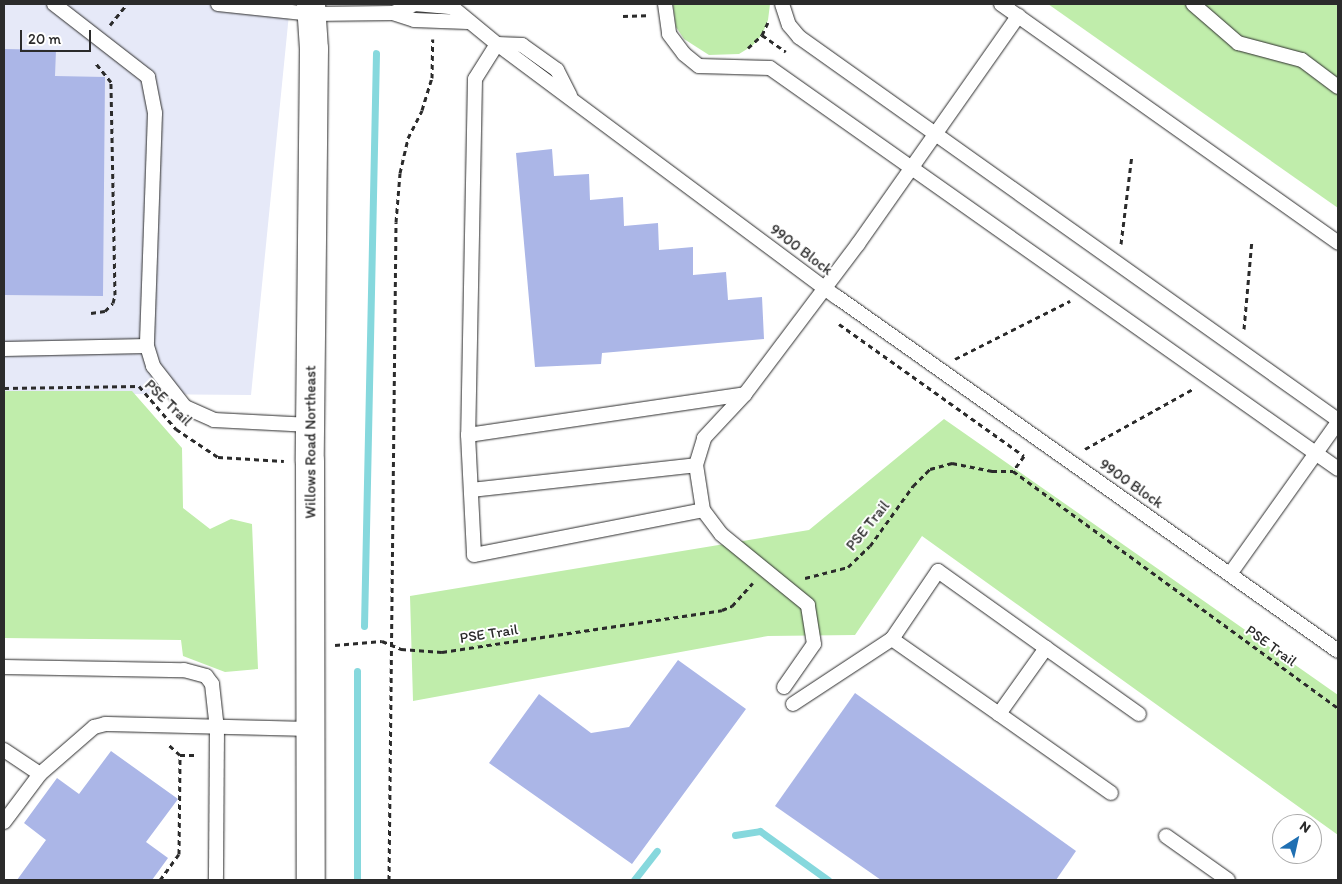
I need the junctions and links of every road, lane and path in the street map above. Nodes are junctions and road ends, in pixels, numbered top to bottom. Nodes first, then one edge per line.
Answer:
1 (54, 4) edge
2 (127, 4) edge
3 (218, 4) edge
4 (665, 4) edge
5 (782, 4) edge
6 (1001, 4) edge
7 (1193, 4) edge
8 (311, 9) edge
9 (769, 12) dead end
10 (1018, 16) junction
11 (100, 39) junction
12 (433, 42) dead end
13 (497, 44) junction
14 (745, 50) dead end
15 (1338, 87) edge
16 (935, 134) junction
17 (1132, 155) dead end
18 (912, 167) junction
19 (1252, 240) dead end
20 (1338, 243) edge
21 (1119, 265) junction
22 (824, 287) junction
23 (1088, 292) junction
24 (91, 313) dead end
25 (834, 321) dead end
26 (148, 346) junction
27 (4, 349) edge
28 (1241, 352) junction
29 (939, 368) junction
30 (1210, 379) junction
31 (921, 383) junction
32 (4, 388) edge
33 (745, 394) junction
34 (1338, 421) edge
35 (311, 425) junction
36 (468, 435) junction
37 (1316, 454) junction
38 (1024, 456) junction
39 (1067, 458) junction
40 (310, 461) junction
41 (696, 465) junction
42 (1338, 469) edge
43 (1013, 471) junction
44 (471, 490) junction
45 (704, 510) junction
46 (1230, 574) junction
47 (776, 576) junction
48 (892, 639) junction
49 (312, 645) junction
50 (391, 645) junction
51 (1046, 648) junction
52 (1338, 651) edge
53 (4, 667) edge
54 (784, 687) dead end
55 (793, 704) dead end
56 (1338, 708) edge
57 (999, 714) junction
58 (1140, 714) dead end
59 (217, 729) junction
60 (313, 729) junction
61 (161, 744) dead end
62 (4, 750) edge
63 (180, 755) junction
64 (201, 755) dead end
65 (40, 774) junction
66 (1110, 793) dead end
67 (4, 822) edge
68 (1166, 836) dead end
69 (216, 874) edge
70 (160, 880) edge
71 (207, 880) edge
72 (311, 880) edge
73 (389, 880) edge
74 (1228, 880) edge

1 - 11 lane
2 - 11 path
3 - 8 lane
4 - 18 lane
5 - 16 lane
6 - 10 lane
7 - 15 lane
8 - 13 lane
8 - 35 main road, Willows Road Northeast
9 - 14 path
10 - 16 lane
10 - 20 lane
11 - 24 path
11 - 26 lane
12 - 50 path
13 - 22 lane, 9900 Block
13 - 36 lane
16 - 18 lane
16 - 21 lane
17 - 21 path
18 - 22 lane
18 - 23 lane
19 - 28 path
21 - 28 lane
22 - 29 lane, 9900 Block
22 - 33 lane
23 - 29 path
23 - 30 lane
25 - 31 path
26 - 27 lane
26 - 35 lane
28 - 34 lane
29 - 31 path
29 - 39 lane, 9900 Block
30 - 37 lane
30 - 39 path
31 - 38 path
32 - 40 path, PSE Trail
33 - 36 lane
33 - 41 lane
34 - 37 lane
35 - 40 main road, Willows Road Northeast
36 - 44 lane
37 - 42 lane
37 - 46 lane
38 - 39 path
38 - 43 path
39 - 46 lane, 9900 Block
40 - 49 main road, Willows Road Northeast
41 - 44 lane
41 - 45 lane
43 - 47 path, PSE Trail
43 - 56 path, PSE Trail
44 - 45 lane
45 - 47 lane
46 - 52 lane, 9900 Block
47 - 50 path, PSE Trail
47 - 54 lane
48 - 51 lane
48 - 55 lane
48 - 57 lane
49 - 50 path, PSE Trail
49 - 60 main road, Willows Road Northeast
50 - 73 path
51 - 57 lane
51 - 58 lane
53 - 59 lane
57 - 66 lane
59 - 60 lane
59 - 65 lane
59 - 69 lane
60 - 72 main road, Willows Road Northeast
61 - 63 path
62 - 65 lane
63 - 64 path
63 - 70 path
65 - 67 lane
68 - 74 lane
69 - 71 lane

